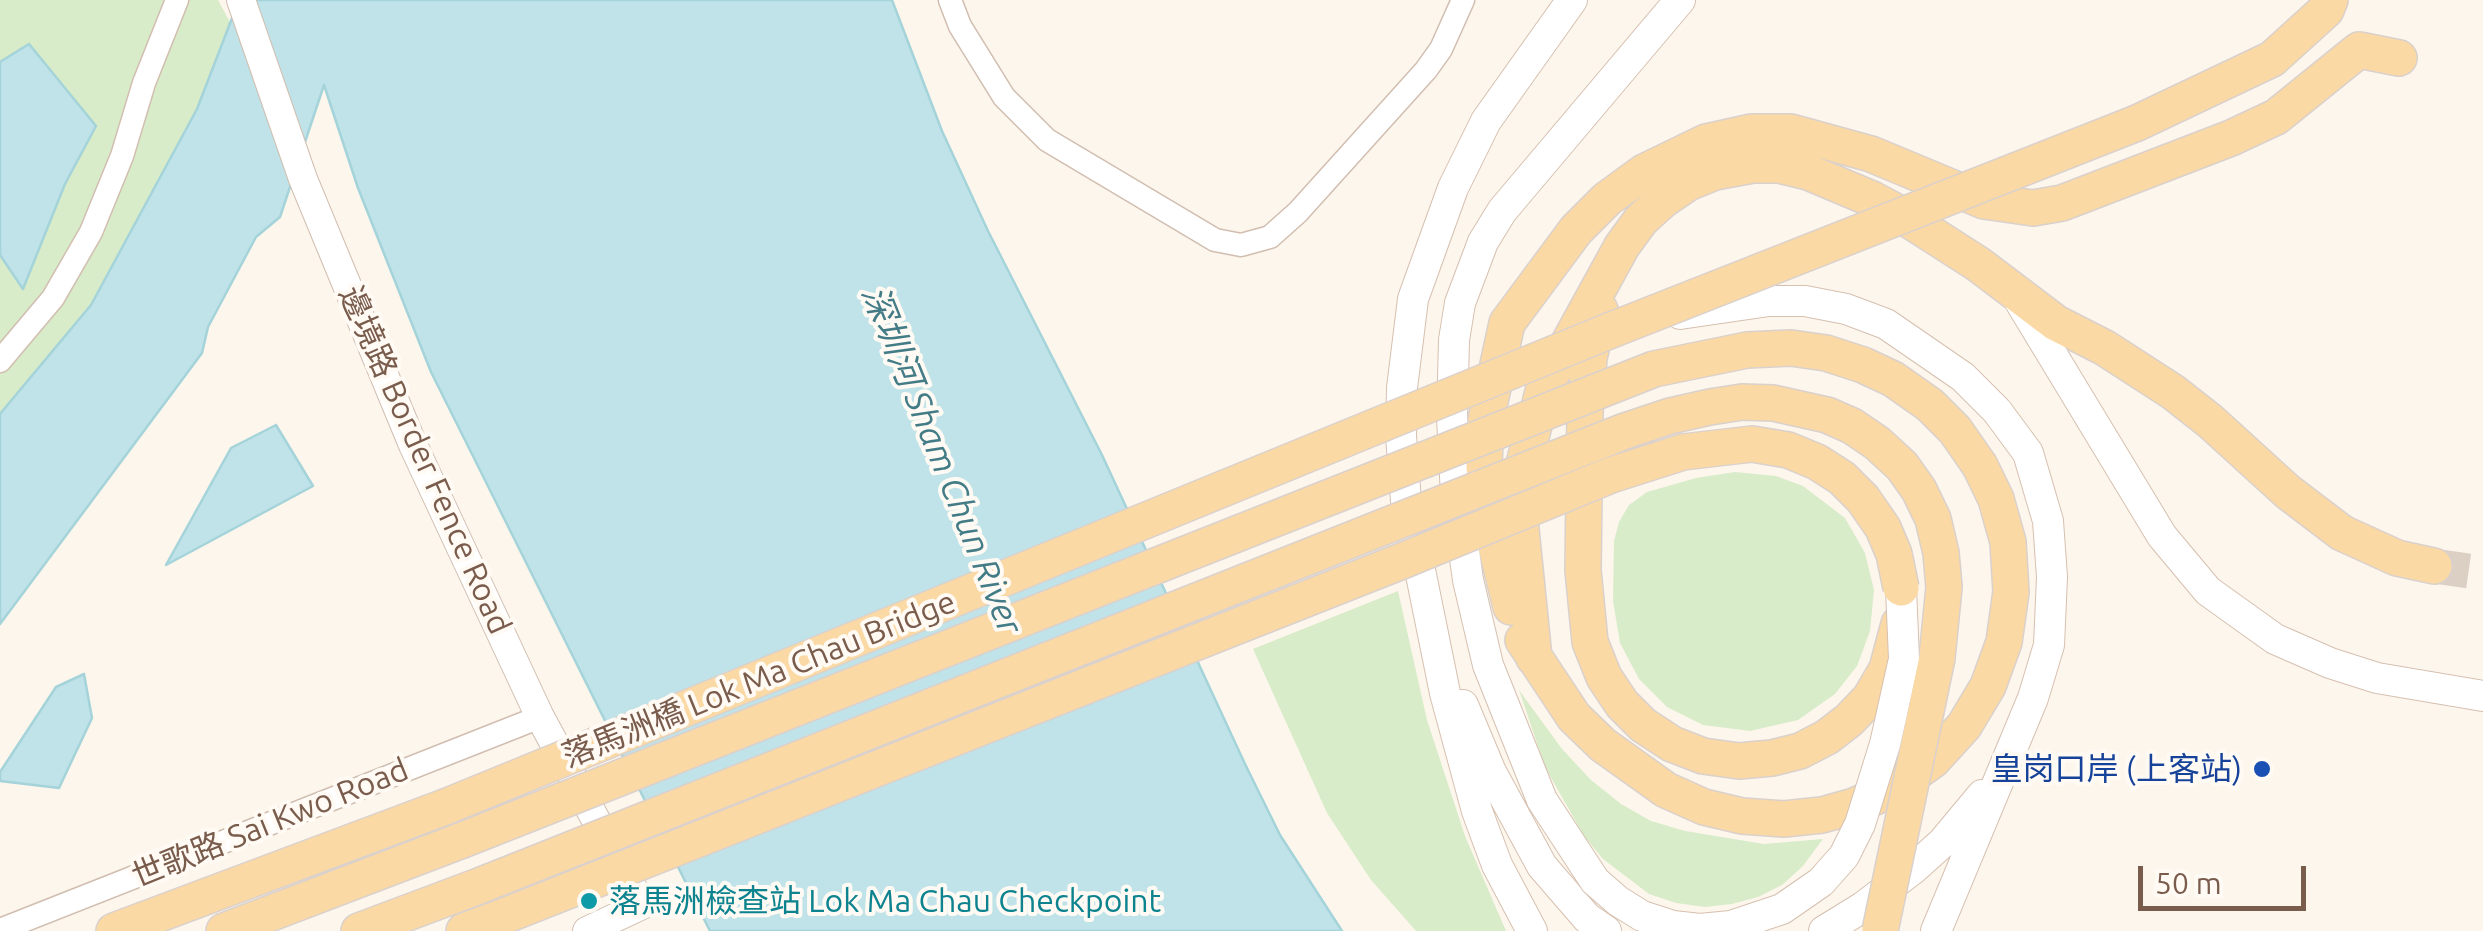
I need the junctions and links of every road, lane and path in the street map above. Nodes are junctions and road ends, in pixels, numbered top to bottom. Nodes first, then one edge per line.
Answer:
1 (178, 0) edge
2 (240, 0) edge
3 (950, 0) edge
4 (1463, 0) edge
5 (1572, 0) edge
6 (1680, 0) edge
7 (2330, 0) edge
8 (2399, 58) dead end
9 (1622, 246) junction
10 (2007, 285) junction
11 (1609, 332) junction
12 (0, 361) edge
13 (1456, 494) junction
14 (2434, 566) tunnel mouth
15 (1412, 575) junction
16 (1900, 588) junction
17 (2050, 621) junction
18 (1534, 658) junction
19 (2483, 696) edge
20 (540, 717) junction
21 (1892, 877) junction
22 (479, 925) edge
23 (0, 930) edge
24 (114, 931) edge
25 (224, 931) edge
26 (359, 931) edge
27 (586, 931) edge
28 (1532, 931) edge
29 (1606, 931) edge
30 (1824, 931) edge
31 (1870, 931) edge
32 (1880, 931) edge
33 (1936, 931) edge

1 - 12 street
2 - 20 street, 邊境路 Border Fence Road
3 - 4 street
5 - 15 main road
6 - 13 main road
7 - 11 main road, 落馬洲橋 Lok Ma Chau Bridge, bridge
8 - 18 main road
9 - 10 main road
9 - 16 main road, bridge
9 - 18 main road
10 - 14 main road
10 - 19 main road
11 - 17 main road, bridge
11 - 24 main road, 落馬洲橋 Lok Ma Chau Bridge, bridge
13 - 16 main road, bridge
13 - 18 main road
15 - 16 main road, bridge
15 - 22 main road, bridge
15 - 28 main road
15 - 29 main road
17 - 30 main road
17 - 33 main road
18 - 25 main road, 落馬洲橋 Lok Ma Chau Bridge, bridge
20 - 23 street, 世歌路 Sai Kwo Road
20 - 27 street, 邊境路 Border Fence Road
21 - 26 main road, bridge
21 - 31 main road, bridge
21 - 32 main road, bridge

